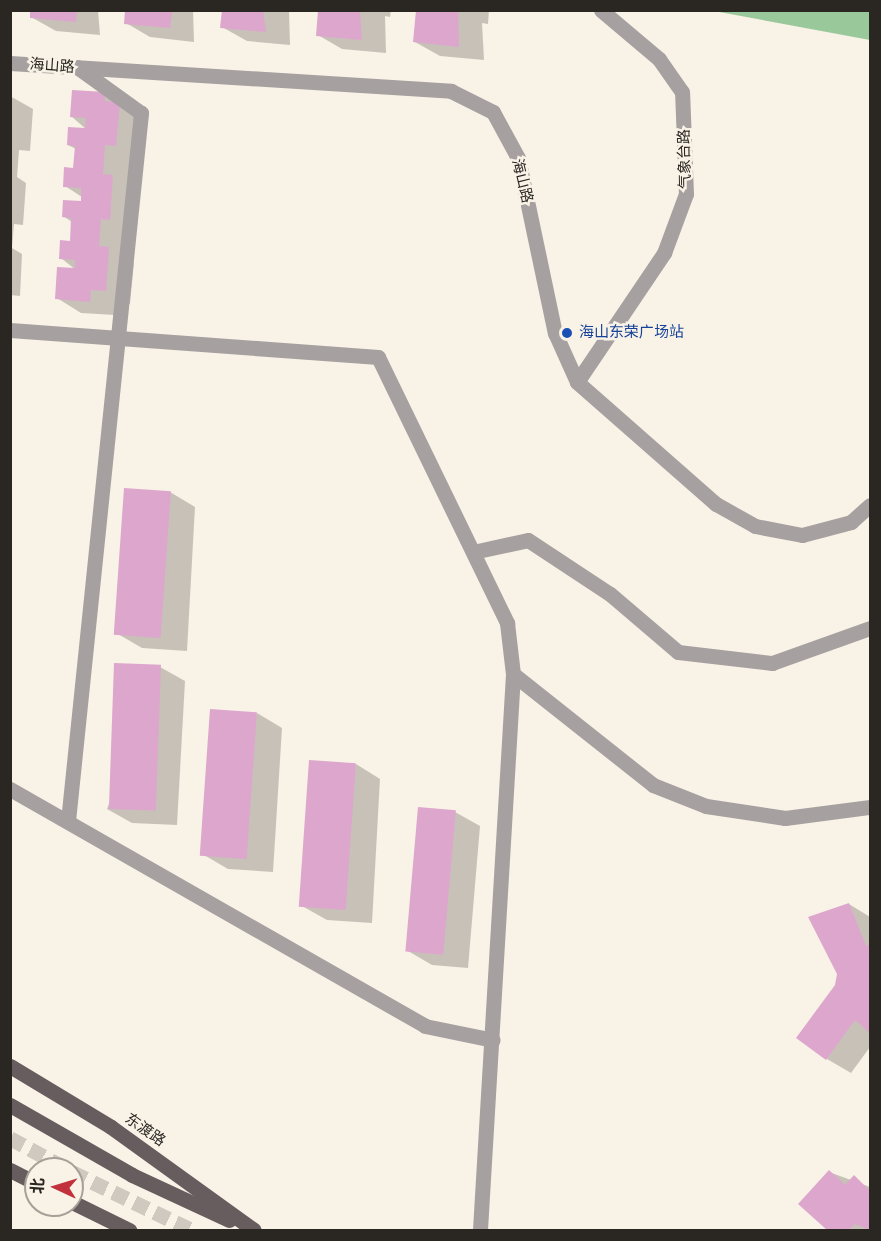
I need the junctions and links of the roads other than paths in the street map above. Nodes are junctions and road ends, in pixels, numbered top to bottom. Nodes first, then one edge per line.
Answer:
1 (601, 10) edge
2 (10, 63) edge
3 (77, 67) junction
4 (10, 330) edge
5 (117, 335) junction
6 (577, 382) junction
7 (870, 505) edge
8 (473, 552) junction
9 (870, 628) edge
10 (513, 674) junction
11 (10, 789) edge
12 (870, 807) edge
13 (68, 820) junction
14 (493, 1040) junction
15 (10, 1066) edge
16 (10, 1105) edge
17 (10, 1170) edge
18 (24, 1177) edge
19 (84, 1208) edge
20 (129, 1230) edge
21 (253, 1230) edge
22 (480, 1230) edge

1 - 6 street, 气象台路
2 - 3 street, 海山路
3 - 5 street
3 - 6 street, 海山路
4 - 5 street
5 - 8 street
5 - 13 street
6 - 7 street, 海山路
8 - 9 street
8 - 10 street
10 - 12 street
10 - 14 street
11 - 13 street
13 - 14 street
14 - 22 street
15 - 21 main road, 东渡路
16 - 21 main road
17 - 18 main road
19 - 20 main road

